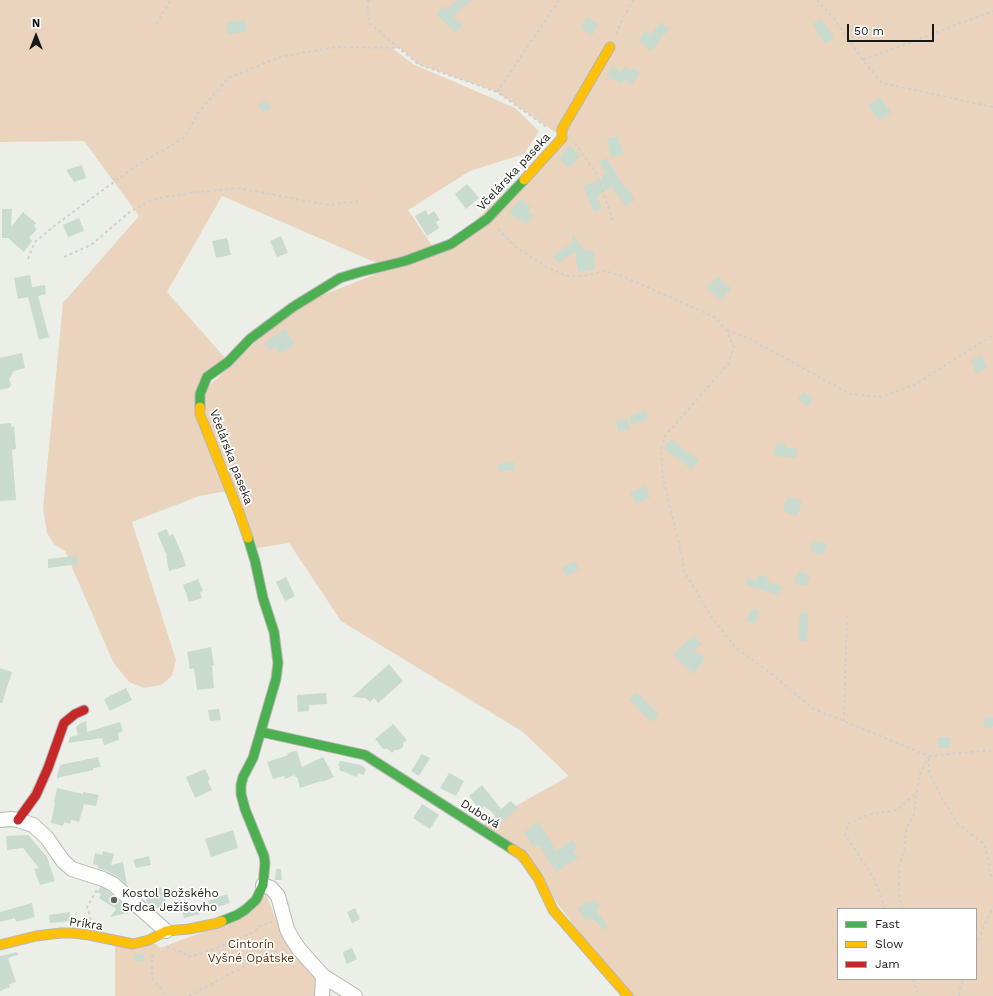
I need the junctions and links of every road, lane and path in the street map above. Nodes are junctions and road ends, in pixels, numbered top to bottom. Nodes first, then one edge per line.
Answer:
1 (171, 0) edge
2 (369, 0) edge
3 (559, 0) edge
4 (634, 0) edge
5 (817, 0) edge
6 (993, 11) edge
7 (156, 24) dead end
8 (610, 46) joint
9 (400, 48) junction
10 (863, 60) junction
11 (497, 92) junction
12 (993, 107) edge
13 (562, 133) junction
14 (361, 201) dead end
15 (487, 219) junction
16 (613, 220) dead end
17 (64, 257) dead end
18 (28, 259) dead end
19 (726, 330) junction
20 (993, 335) edge
21 (847, 613) dead end
22 (84, 710) dead end
23 (844, 721) junction
24 (261, 732) junction
25 (993, 750) edge
26 (929, 756) junction
27 (916, 792) junction
28 (0, 820) edge
29 (18, 820) junction
30 (993, 876) edge
31 (263, 885) junction
32 (93, 898) dead end
33 (993, 907) edge
34 (885, 908) edge
35 (902, 908) edge
36 (272, 922) dead end
37 (166, 931) junction
38 (82, 934) junction
39 (149, 940) junction
40 (977, 944) edge
41 (0, 945) edge
42 (165, 946) dead end
43 (278, 950) dead end
44 (323, 976) junction
45 (913, 980) edge
46 (964, 980) edge
47 (167, 996) edge
48 (189, 996) edge
49 (322, 996) edge
50 (355, 996) edge
51 (628, 996) edge
52 (919, 996) edge
53 (959, 996) edge

1 - 7 path
2 - 9 path
3 - 11 path
4 - 8 path
5 - 10 path
6 - 10 path
8 - 13 street, Včelárska paseka
9 - 11 path
9 - 18 path
10 - 12 path
11 - 13 path
13 - 15 street, Včelárska paseka
13 - 16 path
14 - 17 path
15 - 19 path
15 - 24 street, Včelárska paseka
19 - 20 path
19 - 23 path
21 - 23 path
22 - 29 street
23 - 26 path
24 - 31 street, Včelárska paseka
24 - 51 street, Dubová
25 - 26 path
26 - 27 path
26 - 30 path
27 - 34 path
27 - 35 path
28 - 29 street
29 - 37 street
31 - 37 street, Včelárska paseka
31 - 44 street
32 - 38 path
33 - 40 path
36 - 42 path
37 - 39 street, Príkra
38 - 39 street, Príkra
38 - 41 street, Príkra
39 - 47 path
43 - 48 path
44 - 49 street
44 - 50 street
45 - 52 path
46 - 53 path

